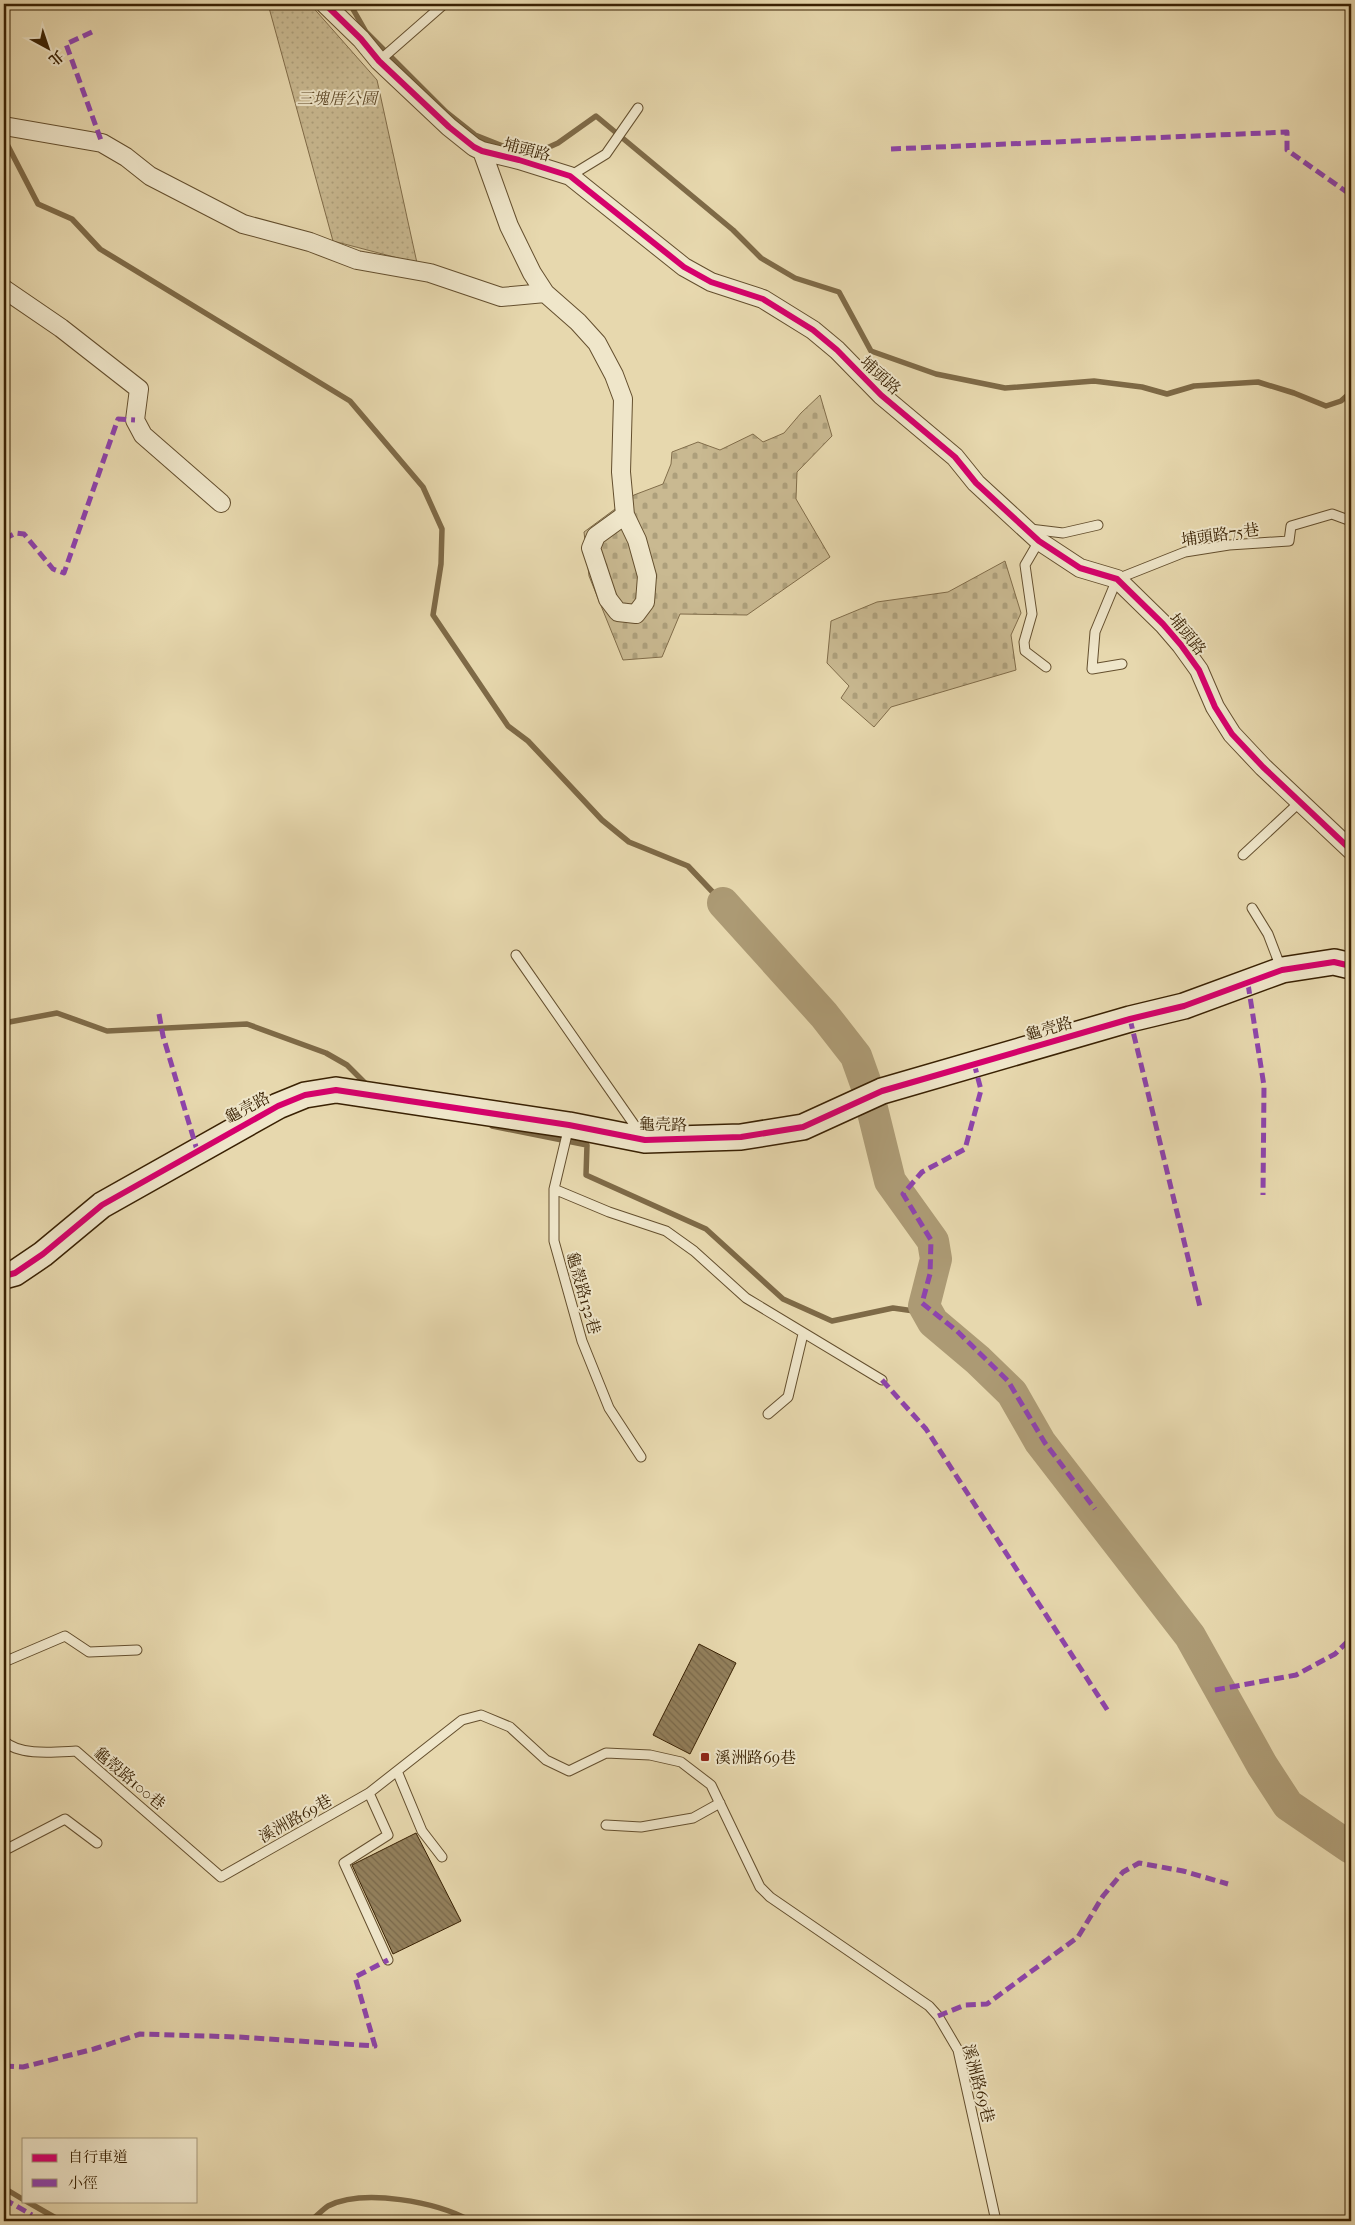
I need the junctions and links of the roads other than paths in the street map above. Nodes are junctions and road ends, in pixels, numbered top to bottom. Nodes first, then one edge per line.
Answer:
1 (325, 4) edge
2 (444, 4) edge
3 (379, 61) junction
4 (638, 108) dead end
5 (4, 126) edge
6 (482, 151) junction
7 (570, 176) junction
8 (4, 289) edge
9 (545, 293) junction
10 (221, 503) dead end
11 (625, 515) junction
12 (1351, 521) edge
13 (1098, 525) dead end
14 (1033, 535) junction
15 (1117, 578) junction
16 (1122, 664) dead end
17 (1046, 667) dead end
18 (1301, 801) junction
19 (1351, 850) edge
20 (1243, 854) dead end
21 (1252, 908) dead end
22 (516, 955) dead end
23 (1351, 966) edge
24 (1282, 970) junction
25 (569, 1125) junction
26 (645, 1140) junction
27 (554, 1189) junction
28 (4, 1276) edge
29 (803, 1334) junction
30 (882, 1380) dead end
31 (768, 1414) dead end
32 (641, 1457) dead end
33 (137, 1650) dead end
34 (4, 1662) edge
35 (4, 1742) edge
36 (397, 1771) junction
37 (369, 1793) junction
38 (720, 1803) junction
39 (606, 1825) dead end
40 (98, 1844) dead end
41 (4, 1847) edge
42 (442, 1857) dead end
43 (221, 1877) joint
44 (388, 1960) dead end
45 (996, 2221) edge

1 - 3 street, 埔頭路
2 - 3 lane
3 - 6 street, 埔頭路
4 - 7 lane
5 - 9 street
6 - 7 street, 埔頭路
6 - 9 street
7 - 14 street, 埔頭路
8 - 10 street
9 - 11 street
11 - 11 street
12 - 15 lane, 埔頭路75巷
13 - 14 lane
14 - 15 street, 埔頭路
14 - 17 lane
15 - 16 lane
15 - 18 street, 埔頭路
18 - 19 street, 埔頭路
18 - 20 lane
21 - 24 lane
22 - 26 lane
23 - 24 street, 龜壳路
24 - 26 street, 龜壳路
25 - 26 street, 龜壳路
25 - 27 lane, 龜殼路132巷
25 - 28 street, 龜壳路
27 - 29 lane
27 - 32 lane, 龜殼路132巷
29 - 30 lane
29 - 31 lane
33 - 34 lane
35 - 43 lane, 龜殼路100巷
36 - 37 lane, 溪洲路69巷
36 - 38 lane, 溪洲路69巷
36 - 42 lane
37 - 43 lane, 溪洲路69巷
37 - 44 lane
38 - 39 lane
38 - 45 lane, 溪洲路69巷
40 - 41 lane

